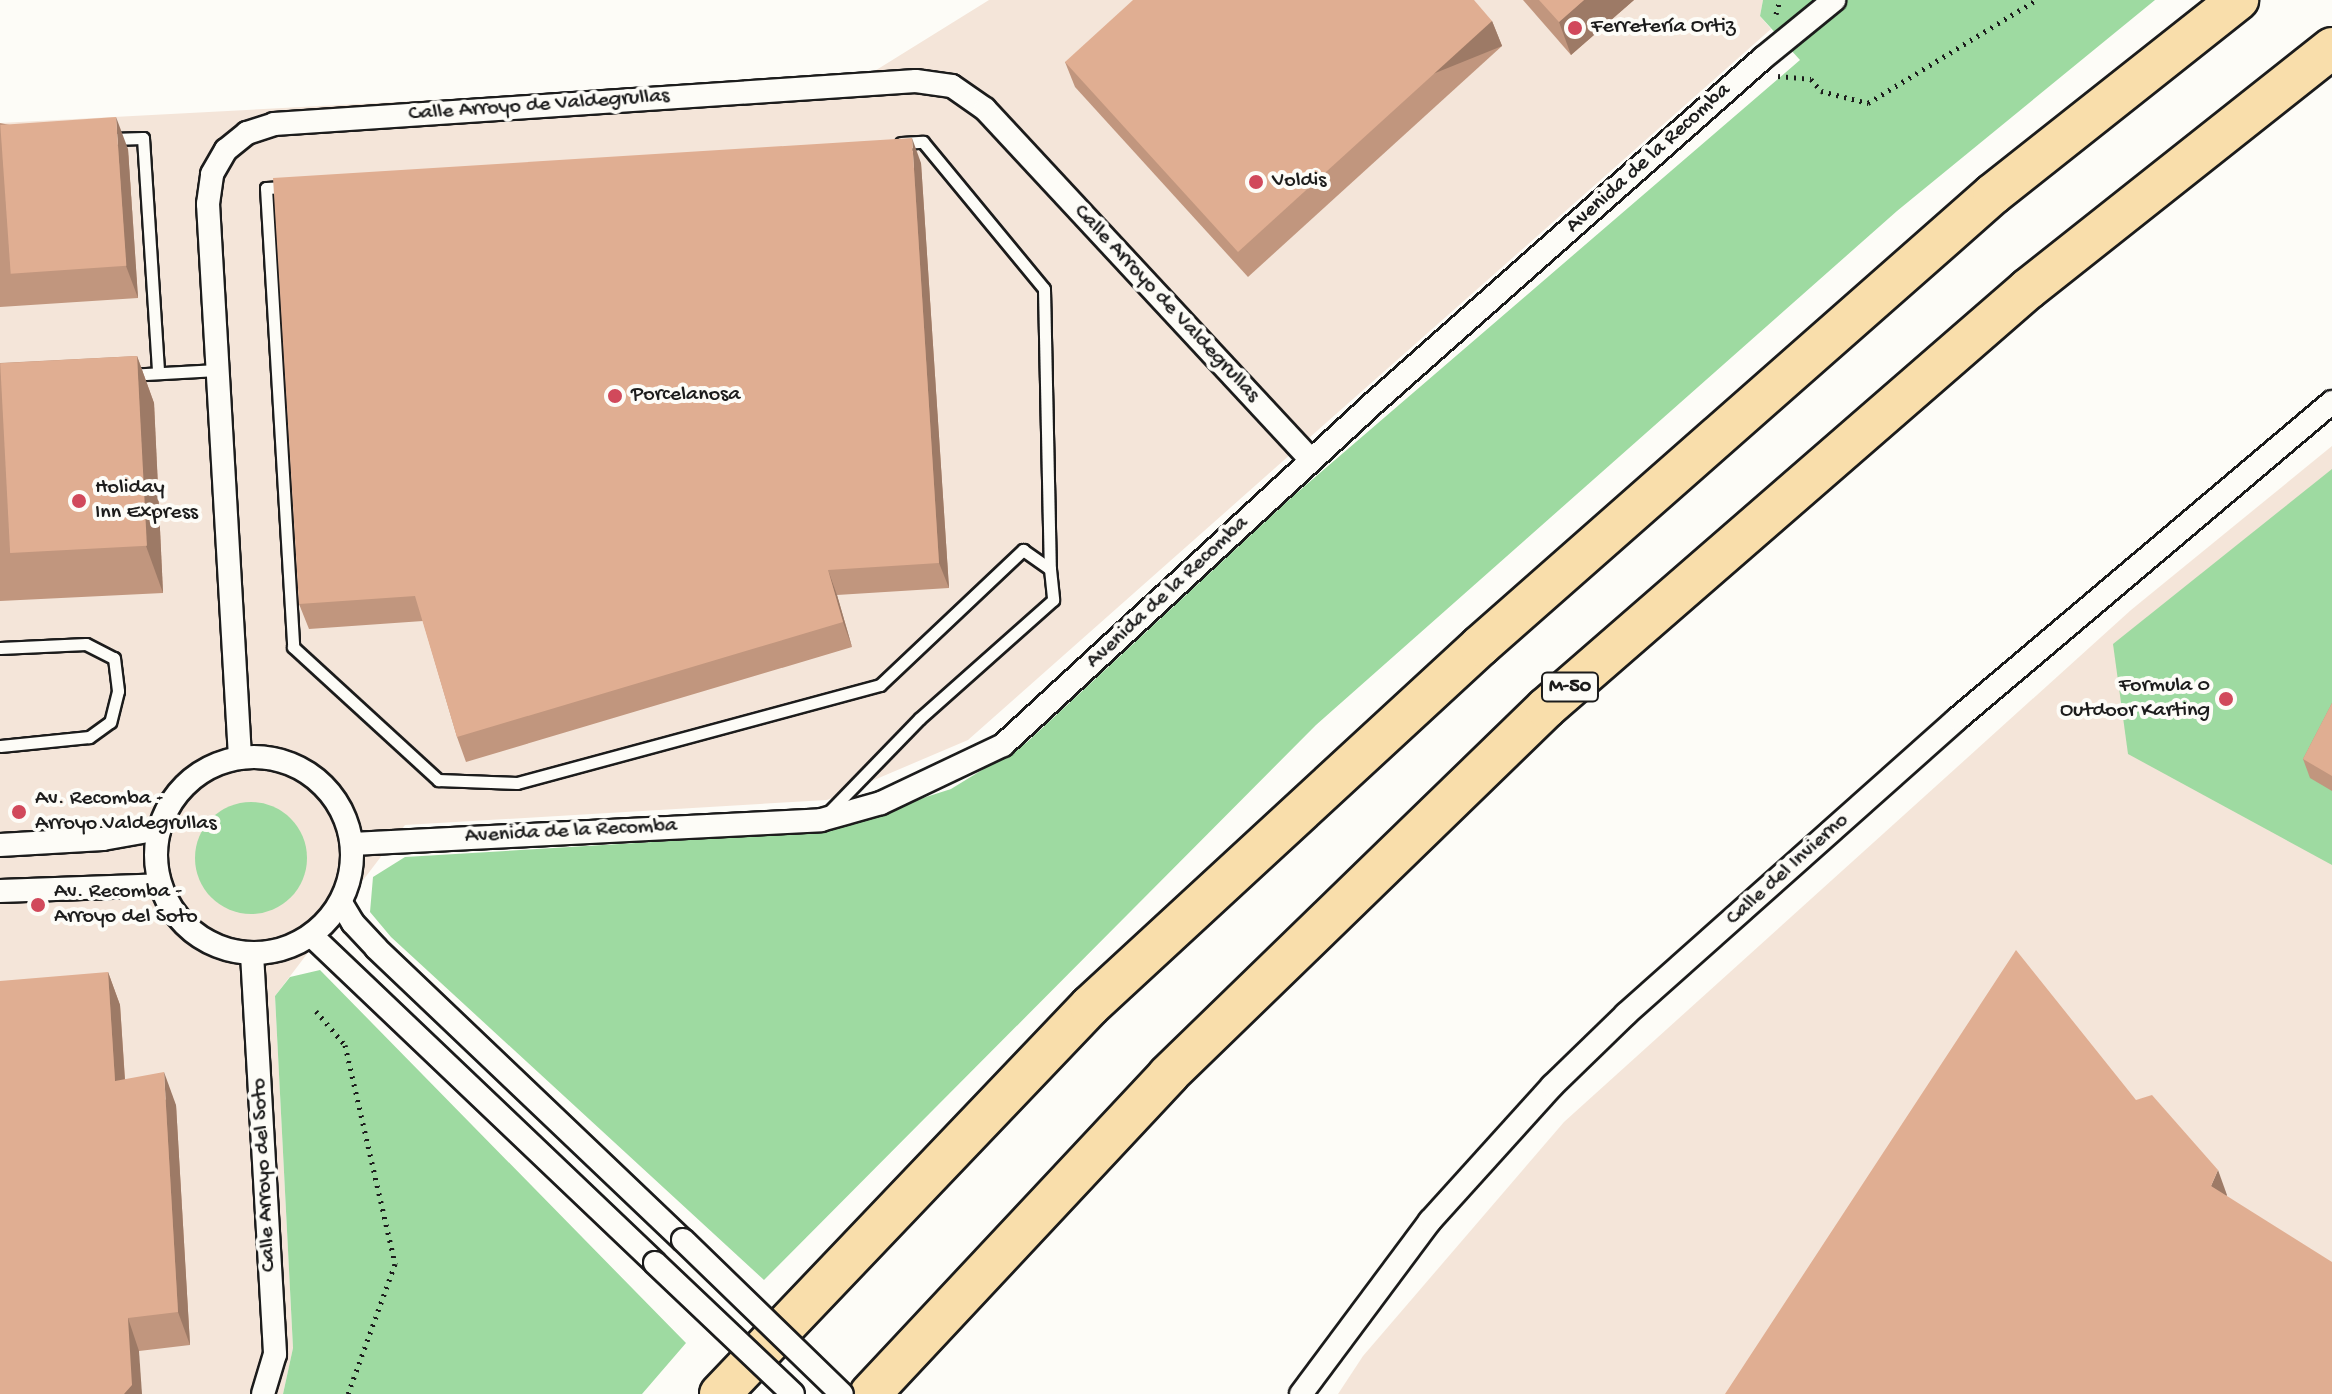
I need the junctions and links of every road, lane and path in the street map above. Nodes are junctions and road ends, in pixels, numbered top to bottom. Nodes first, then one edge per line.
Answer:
1 (1834, 0) edge
2 (2036, 0) edge
3 (2238, 0) edge
4 (2332, 48) edge
5 (1777, 76) dead end
6 (95, 140) edge
7 (892, 144) edge
8 (297, 186) edge
9 (216, 370) junction
10 (158, 373) junction
11 (111, 376) edge
12 (2332, 402) edge
13 (1311, 460) junction
14 (1050, 569) junction
15 (0, 648) edge
16 (0, 746) edge
17 (240, 757) junction
18 (821, 820) junction
19 (159, 829) junction
20 (352, 844) junction
21 (0, 845) edge
22 (160, 885) junction
23 (0, 891) edge
24 (341, 903) junction
25 (313, 937) junction
26 (252, 954) junction
27 (316, 1011) dead end
28 (263, 1394) edge
29 (348, 1394) edge
30 (720, 1394) edge
31 (793, 1394) edge
32 (842, 1394) edge
33 (870, 1394) edge
34 (1301, 1394) edge

1 - 13 street, Avenida de la Recomba
2 - 5 path
3 - 30 highway
4 - 33 highway, M-50
6 - 10 lane
7 - 14 lane
8 - 14 lane
9 - 10 lane
9 - 13 street, Calle Arroyo de Valdegrullas
9 - 17 street, Calle Arroyo de Valdegrullas
10 - 11 lane
12 - 34 street, Calle del Invierno
13 - 18 street, Avenida de la Recomba
14 - 18 lane
15 - 16 lane
17 - 19 street
17 - 20 street
18 - 20 street, Avenida de la Recomba
19 - 21 street
19 - 22 street
20 - 24 street
22 - 23 street
22 - 26 street
24 - 25 street
24 - 32 street, bridge
25 - 26 street
25 - 31 street, bridge
26 - 28 street, Calle Arroyo del Soto
27 - 29 path

